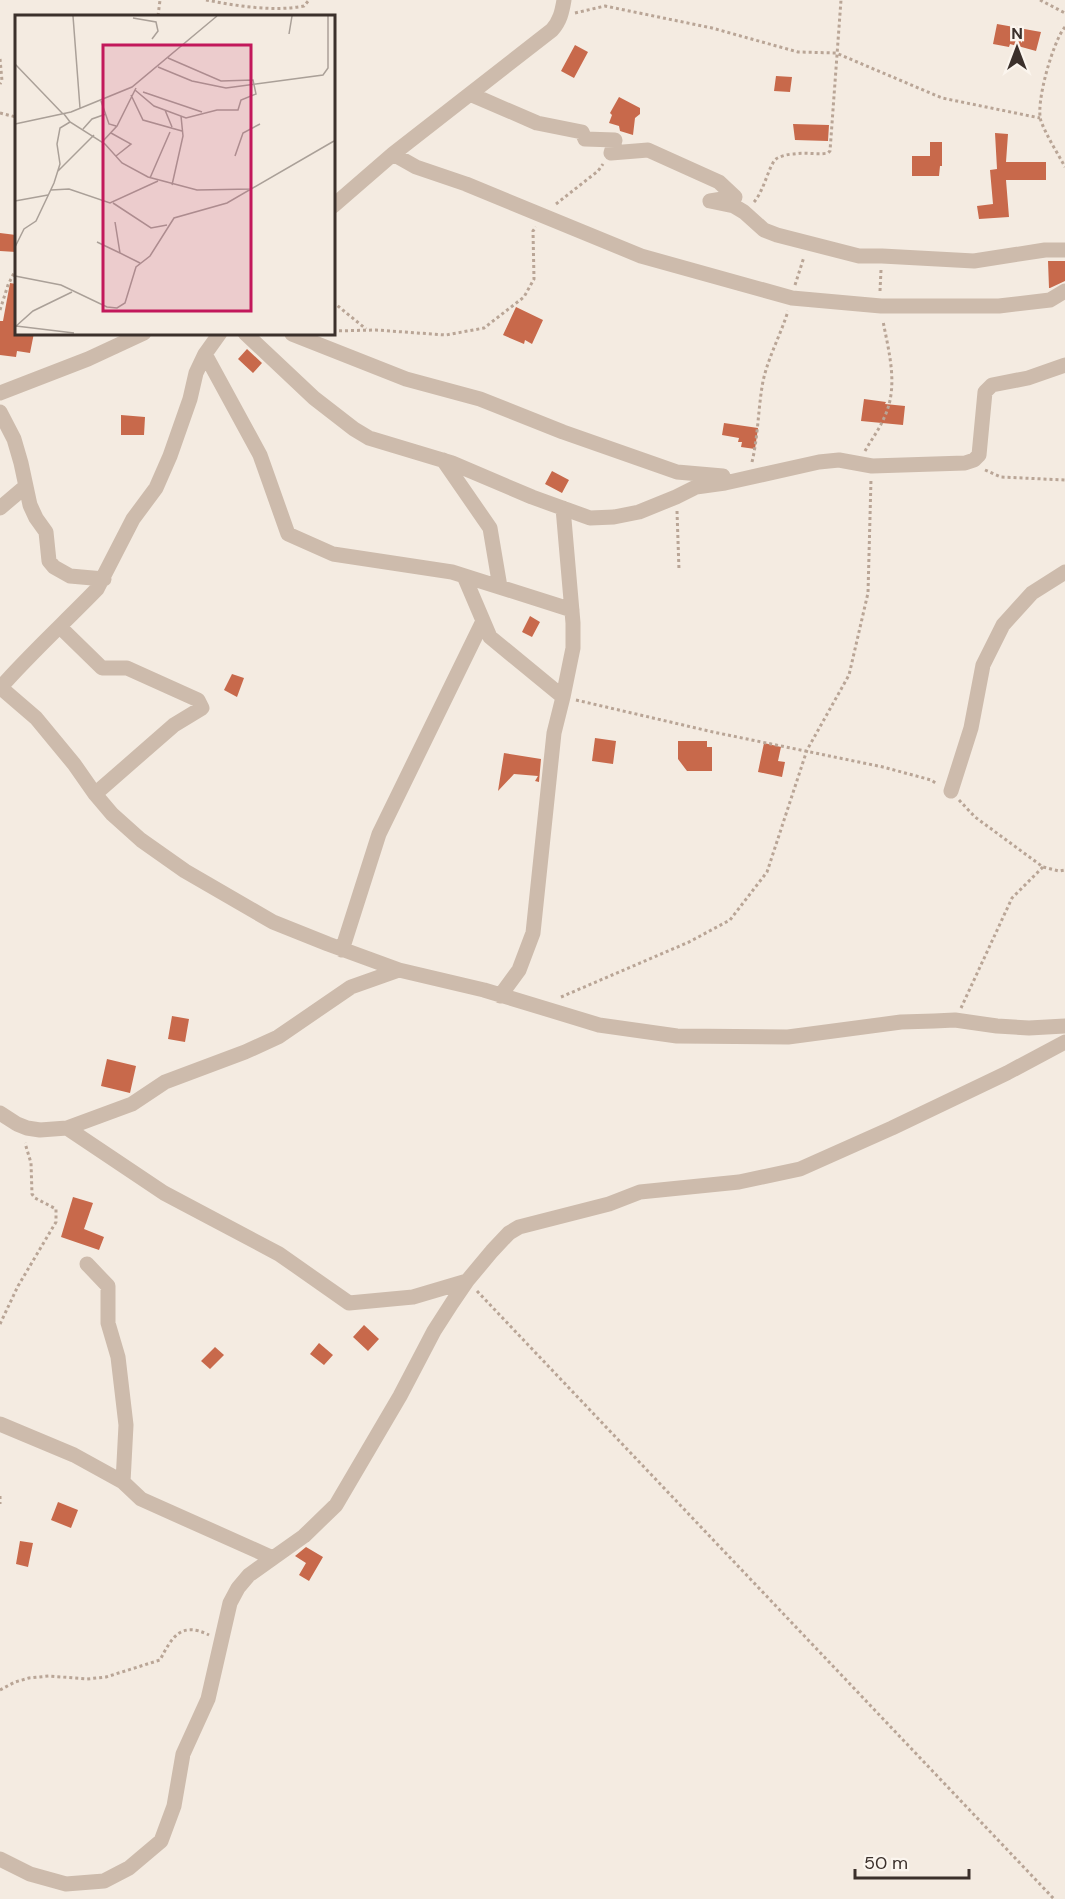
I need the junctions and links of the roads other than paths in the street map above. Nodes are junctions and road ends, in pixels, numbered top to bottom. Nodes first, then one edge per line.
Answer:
1 (564, 0) edge
2 (470, 94) junction
3 (393, 154) junction
4 (334, 205) edge
5 (1065, 250) edge
6 (1065, 291) edge
7 (142, 334) edge
8 (219, 334) edge
9 (246, 334) edge
10 (291, 334) edge
11 (205, 354) junction
12 (1065, 365) edge
13 (0, 393) edge
14 (0, 412) edge
15 (443, 460) junction
16 (748, 478) junction
17 (26, 486) junction
18 (0, 507) edge
19 (563, 508) junction
20 (1065, 572) edge
21 (464, 576) junction
22 (104, 579) junction
23 (500, 587) junction
24 (572, 610) junction
25 (483, 621) junction
26 (60, 627) junction
27 (0, 687) edge
28 (563, 697) junction
29 (951, 791) dead end
30 (95, 794) junction
31 (342, 950) junction
32 (399, 970) junction
33 (500, 996) junction
34 (1065, 1026) edge
35 (1065, 1042) edge
36 (0, 1113) edge
37 (67, 1128) junction
38 (87, 1264) dead end
39 (467, 1281) junction
40 (0, 1424) edge
41 (123, 1482) junction
42 (273, 1558) junction
43 (0, 1859) edge

1 - 2 street
2 - 3 street
2 - 5 street
3 - 4 street
3 - 6 street
7 - 13 street
8 - 11 street
9 - 15 street
10 - 16 street
11 - 21 street
11 - 22 street
12 - 16 street
14 - 17 street
15 - 19 street
15 - 23 street
16 - 19 street
17 - 18 street
17 - 22 street
19 - 24 street
20 - 29 street
21 - 23 street
21 - 25 street
22 - 26 street
23 - 24 street
24 - 28 street
25 - 28 street
25 - 31 street
26 - 27 street
26 - 30 street
27 - 30 street
28 - 33 street
30 - 31 street
31 - 32 street
32 - 33 street
32 - 37 street
33 - 34 street
35 - 39 street
36 - 37 street
37 - 39 street
38 - 41 street
39 - 42 street
40 - 41 street
41 - 42 street
42 - 43 street

